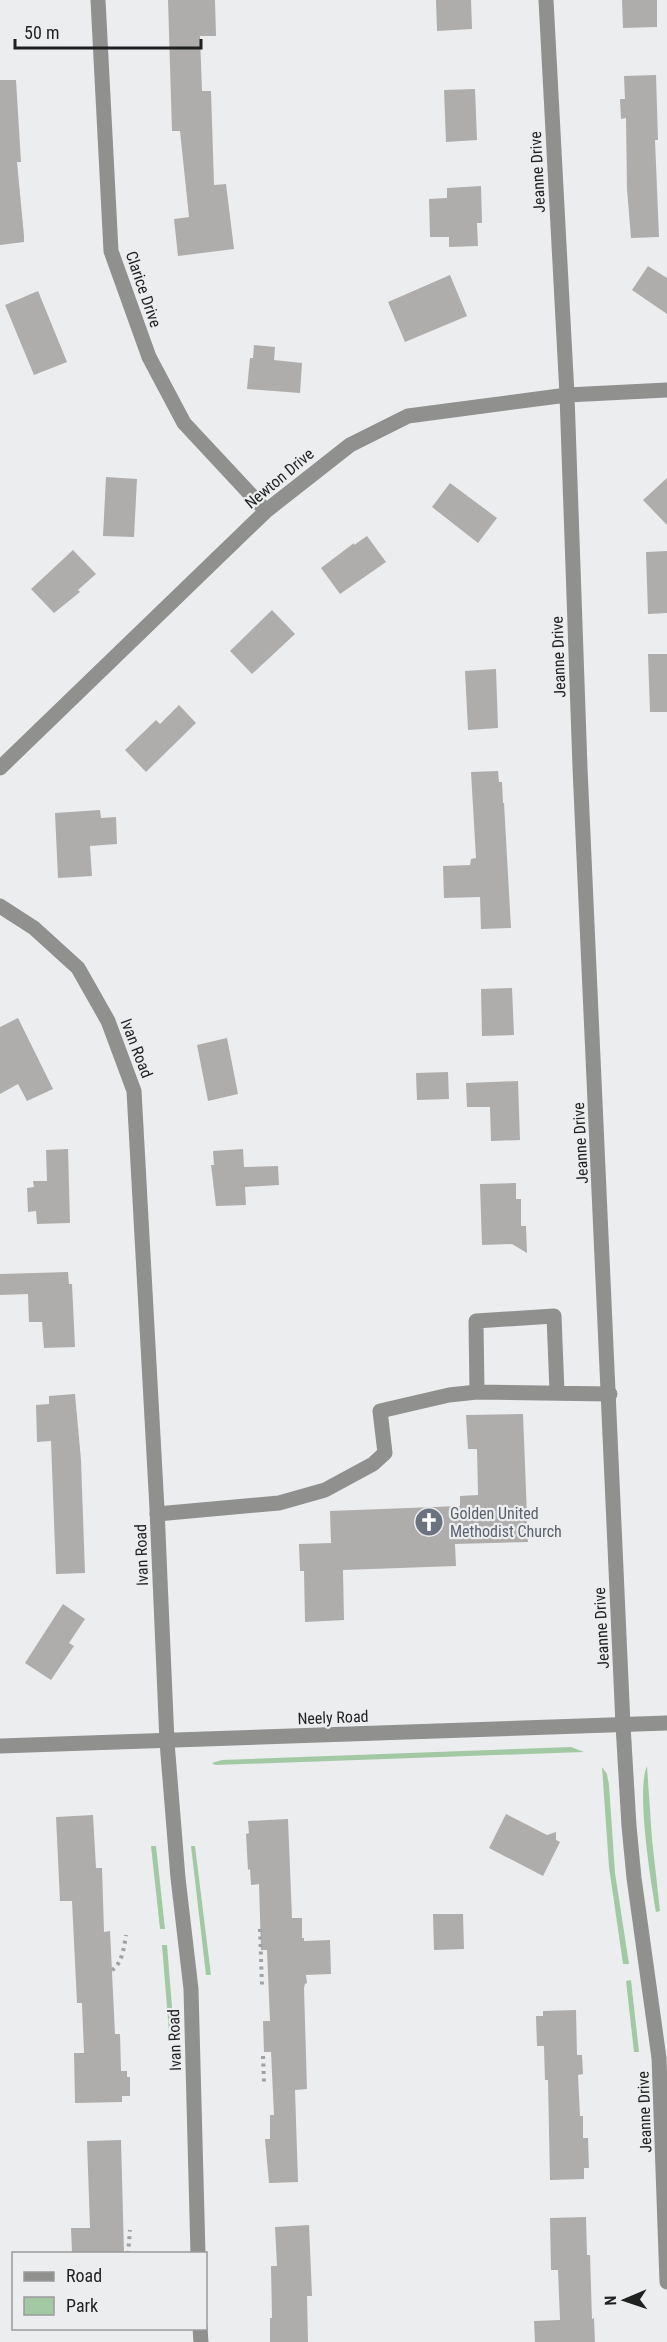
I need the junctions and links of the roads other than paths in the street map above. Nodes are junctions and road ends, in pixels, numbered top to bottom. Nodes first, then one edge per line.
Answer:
1 (98, 0) edge
2 (546, 0) edge
3 (667, 390) edge
4 (567, 395) junction
5 (266, 511) junction
6 (0, 768) edge
7 (0, 906) edge
8 (477, 1392) junction
9 (557, 1392) junction
10 (610, 1394) junction
11 (157, 1514) junction
12 (667, 1723) edge
13 (623, 1725) junction
14 (167, 1742) junction
15 (0, 1746) edge
16 (198, 2252) edge
17 (667, 2282) edge

1 - 5 street, Clarice Drive
2 - 4 street, Jeanne Drive
3 - 4 street, Newton Drive
4 - 5 street, Newton Drive
4 - 10 street, Jeanne Drive
5 - 6 street, Newton Drive
7 - 11 street, Ivan Road
8 - 9 street
8 - 9 street
8 - 11 street
9 - 10 street
10 - 13 street, Jeanne Drive
11 - 14 street, Ivan Road
12 - 13 street, Neely Road
13 - 14 street, Neely Road
13 - 17 street, Jeanne Drive
14 - 15 street, Neely Road
14 - 16 street, Ivan Road

